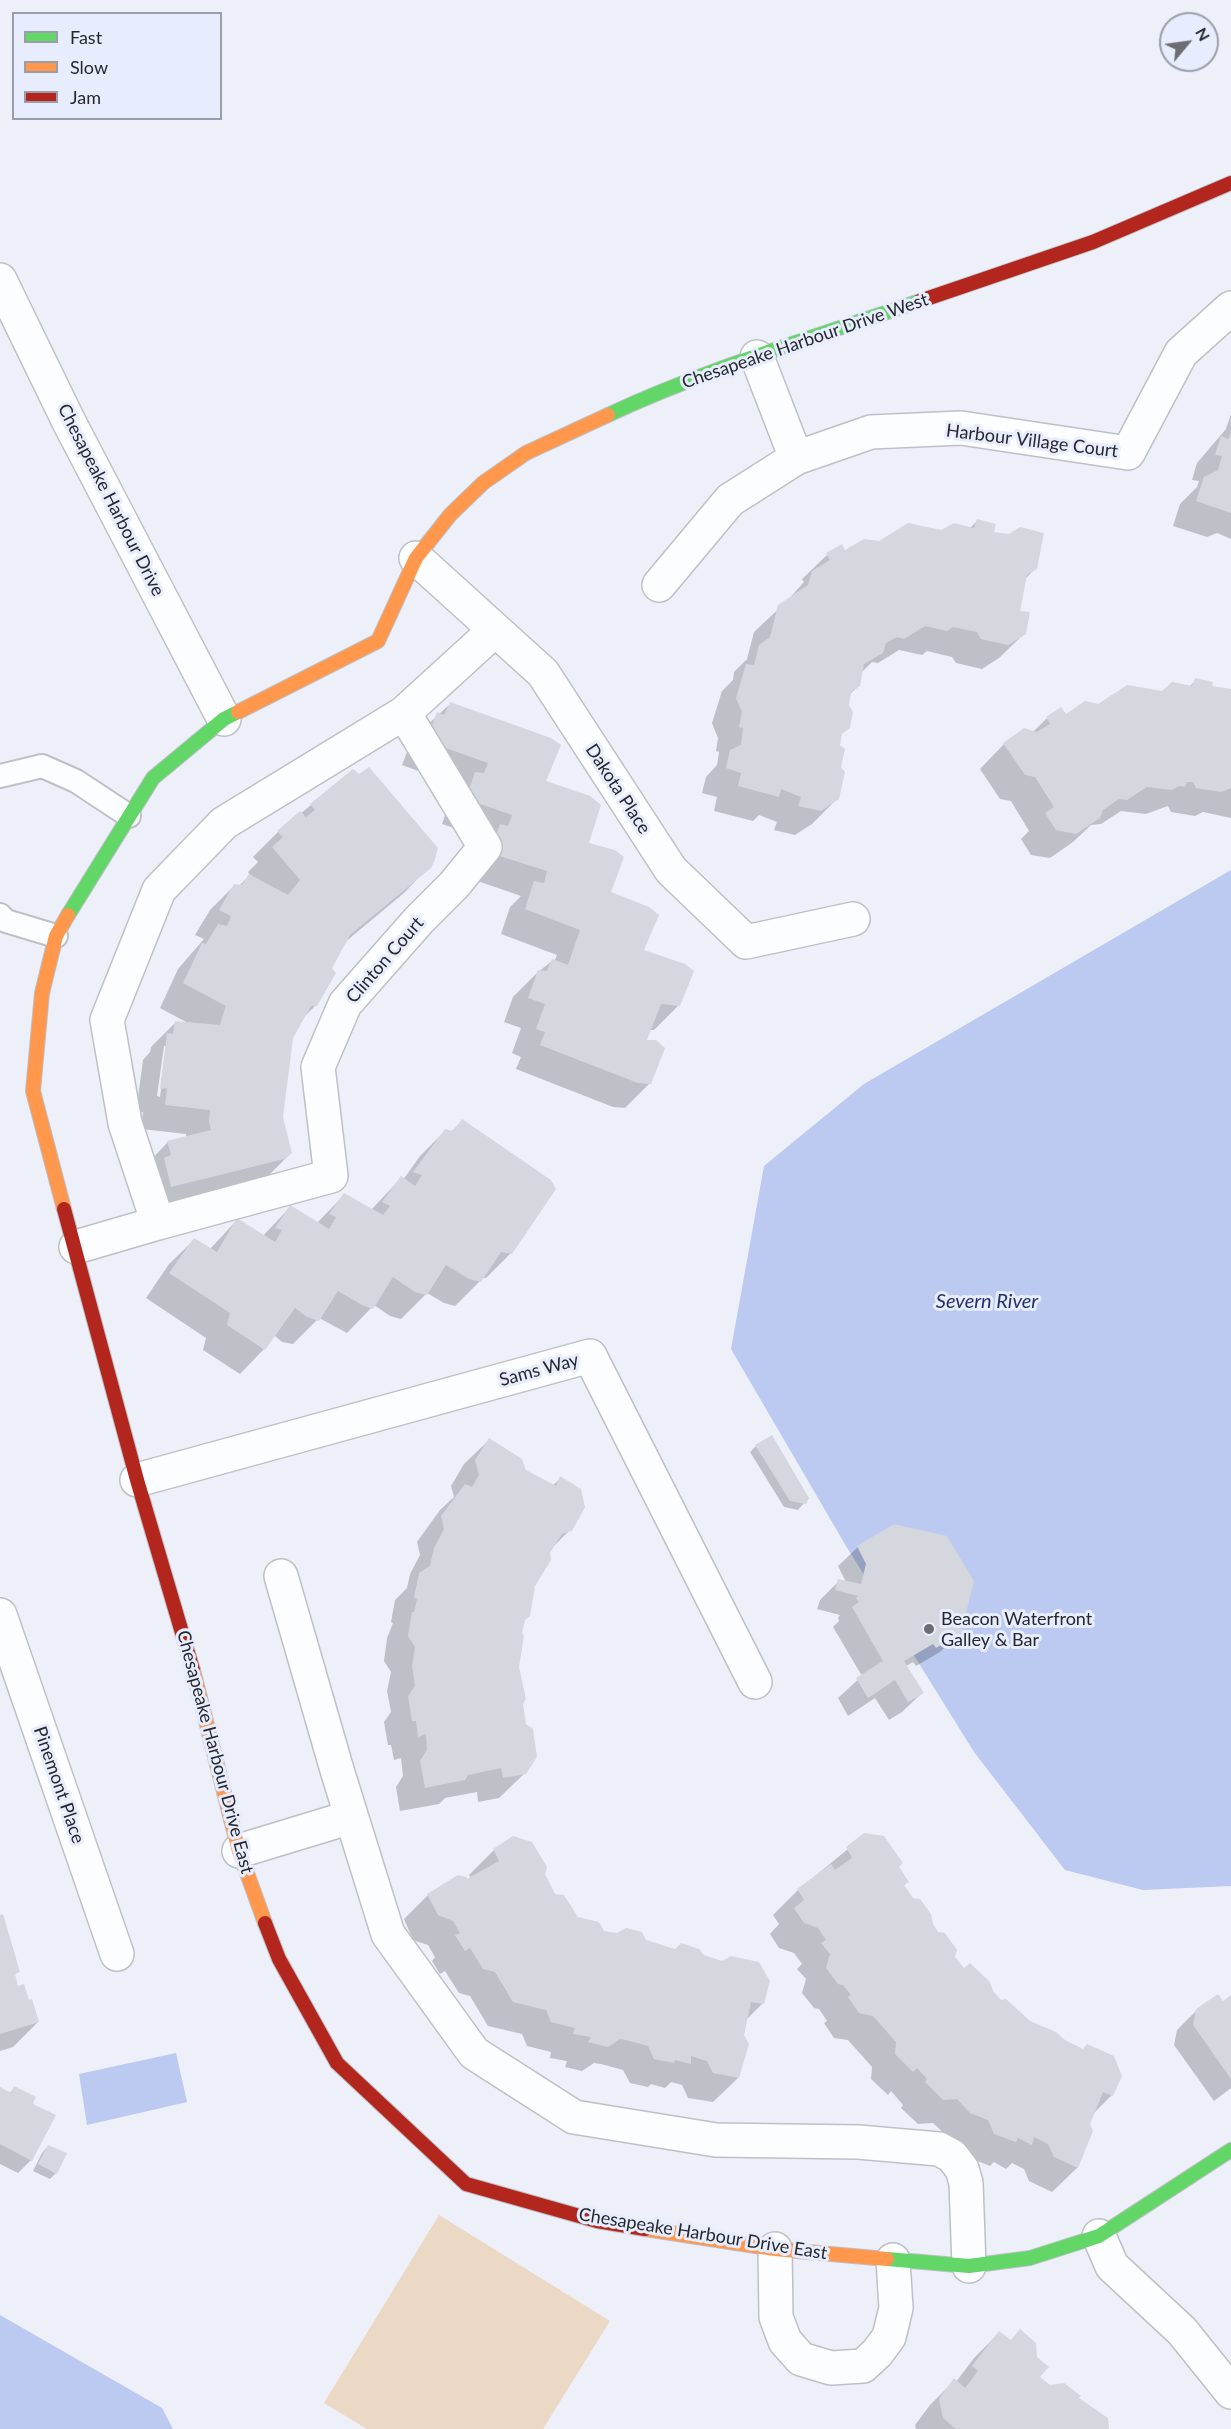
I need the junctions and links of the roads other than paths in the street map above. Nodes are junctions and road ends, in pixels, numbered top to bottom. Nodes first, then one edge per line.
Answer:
1 (1231, 183) edge
2 (0, 280) edge
3 (1231, 308) edge
4 (757, 357) junction
5 (796, 458) junction
6 (417, 558) junction
7 (659, 585) dead end
8 (495, 630) junction
9 (404, 713) junction
10 (224, 719) junction
11 (0, 776) edge
12 (129, 816) junction
13 (0, 915) edge
14 (853, 919) dead end
15 (56, 936) junction
16 (158, 1223) junction
17 (76, 1247) junction
18 (137, 1480) junction
19 (281, 1576) dead end
20 (0, 1615) edge
21 (755, 1682) dead end
22 (351, 1817) junction
23 (239, 1851) junction
24 (117, 1954) dead end
25 (1231, 2150) edge
26 (1099, 2236) junction
27 (775, 2249) junction
28 (893, 2260) junction
29 (969, 2266) junction
30 (1231, 2392) edge

1 - 4 street, Chesapeake Harbour Drive West
2 - 10 street, Chesapeake Harbour Drive
3 - 5 street, Harbour Village Court
4 - 5 street
4 - 6 street, Chesapeake Harbour Drive West
5 - 7 street, Harbour Village Court
6 - 8 street, Dakota Place
6 - 10 street, Chesapeake Harbour Drive East
8 - 9 street
8 - 14 street, Dakota Place
9 - 16 street
9 - 16 street, Clinton Court
10 - 12 street, Chesapeake Harbour Drive East
11 - 12 lane
12 - 15 street, Chesapeake Harbour Drive East
13 - 15 lane
15 - 17 street, Chesapeake Harbour Drive East
16 - 17 street
17 - 18 street, Chesapeake Harbour Drive East
18 - 21 street, Sams Way
18 - 23 street, Chesapeake Harbour Drive East
19 - 22 street
20 - 24 street, Pinemont Place
22 - 23 street
22 - 29 street
23 - 27 street, Chesapeake Harbour Drive East
25 - 26 street, Chesapeake Harbour Drive East
26 - 29 street, Chesapeake Harbour Drive East
26 - 30 street
27 - 28 street, Chesapeake Harbour Drive East
27 - 28 street
28 - 29 street, Chesapeake Harbour Drive East

